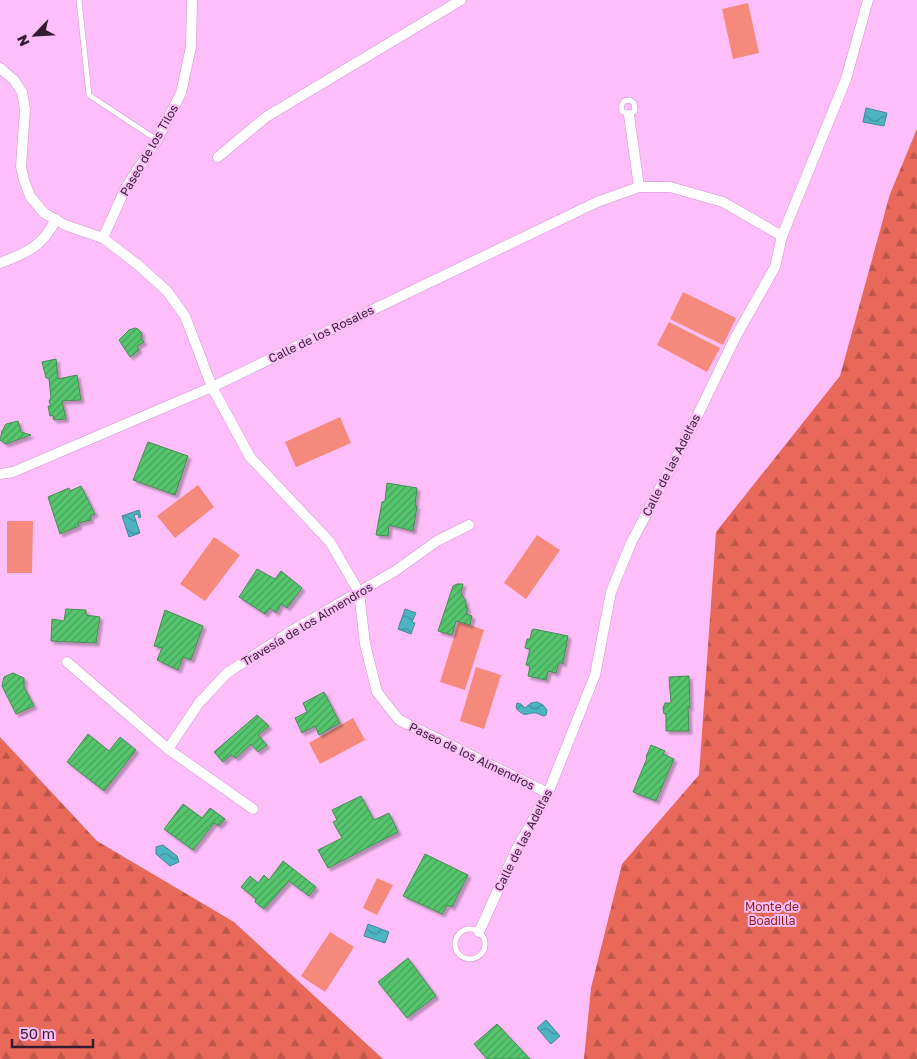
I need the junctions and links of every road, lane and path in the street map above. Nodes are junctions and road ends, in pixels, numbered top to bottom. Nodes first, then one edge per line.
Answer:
1 (79, 0) edge
2 (192, 0) edge
3 (461, 0) edge
4 (868, 0) edge
5 (0, 68) edge
6 (629, 115) dead end
7 (157, 140) junction
8 (218, 157) dead end
9 (639, 187) junction
10 (56, 218) junction
11 (782, 236) junction
12 (103, 238) junction
13 (0, 262) edge
14 (212, 387) junction
15 (0, 474) edge
16 (468, 525) dead end
17 (359, 592) junction
18 (67, 662) dead end
19 (168, 748) junction
20 (548, 792) junction
21 (253, 809) dead end
22 (479, 932) junction

1 - 7 lane
2 - 7 street, Paseo de los Tilos
3 - 8 street
4 - 11 street, Calle de las Adelfas
5 - 10 street, Paseo de los Almendros
6 - 9 street
7 - 12 street, Paseo de los Tilos
9 - 11 street, Calle de los Rosales
9 - 14 street, Calle de los Rosales
10 - 12 street, Paseo de los Almendros
10 - 13 street
11 - 20 street, Calle de las Adelfas
12 - 14 street, Paseo de los Almendros
14 - 15 street, Calle de los Rosales
14 - 17 street, Paseo de los Almendros
16 - 17 street, Travesía de los Almendros
17 - 19 street, Travesía de los Almendros
17 - 20 street, Paseo de los Almendros
18 - 19 street
19 - 21 street
20 - 22 street, Calle de las Adelfas
22 - 22 lane

